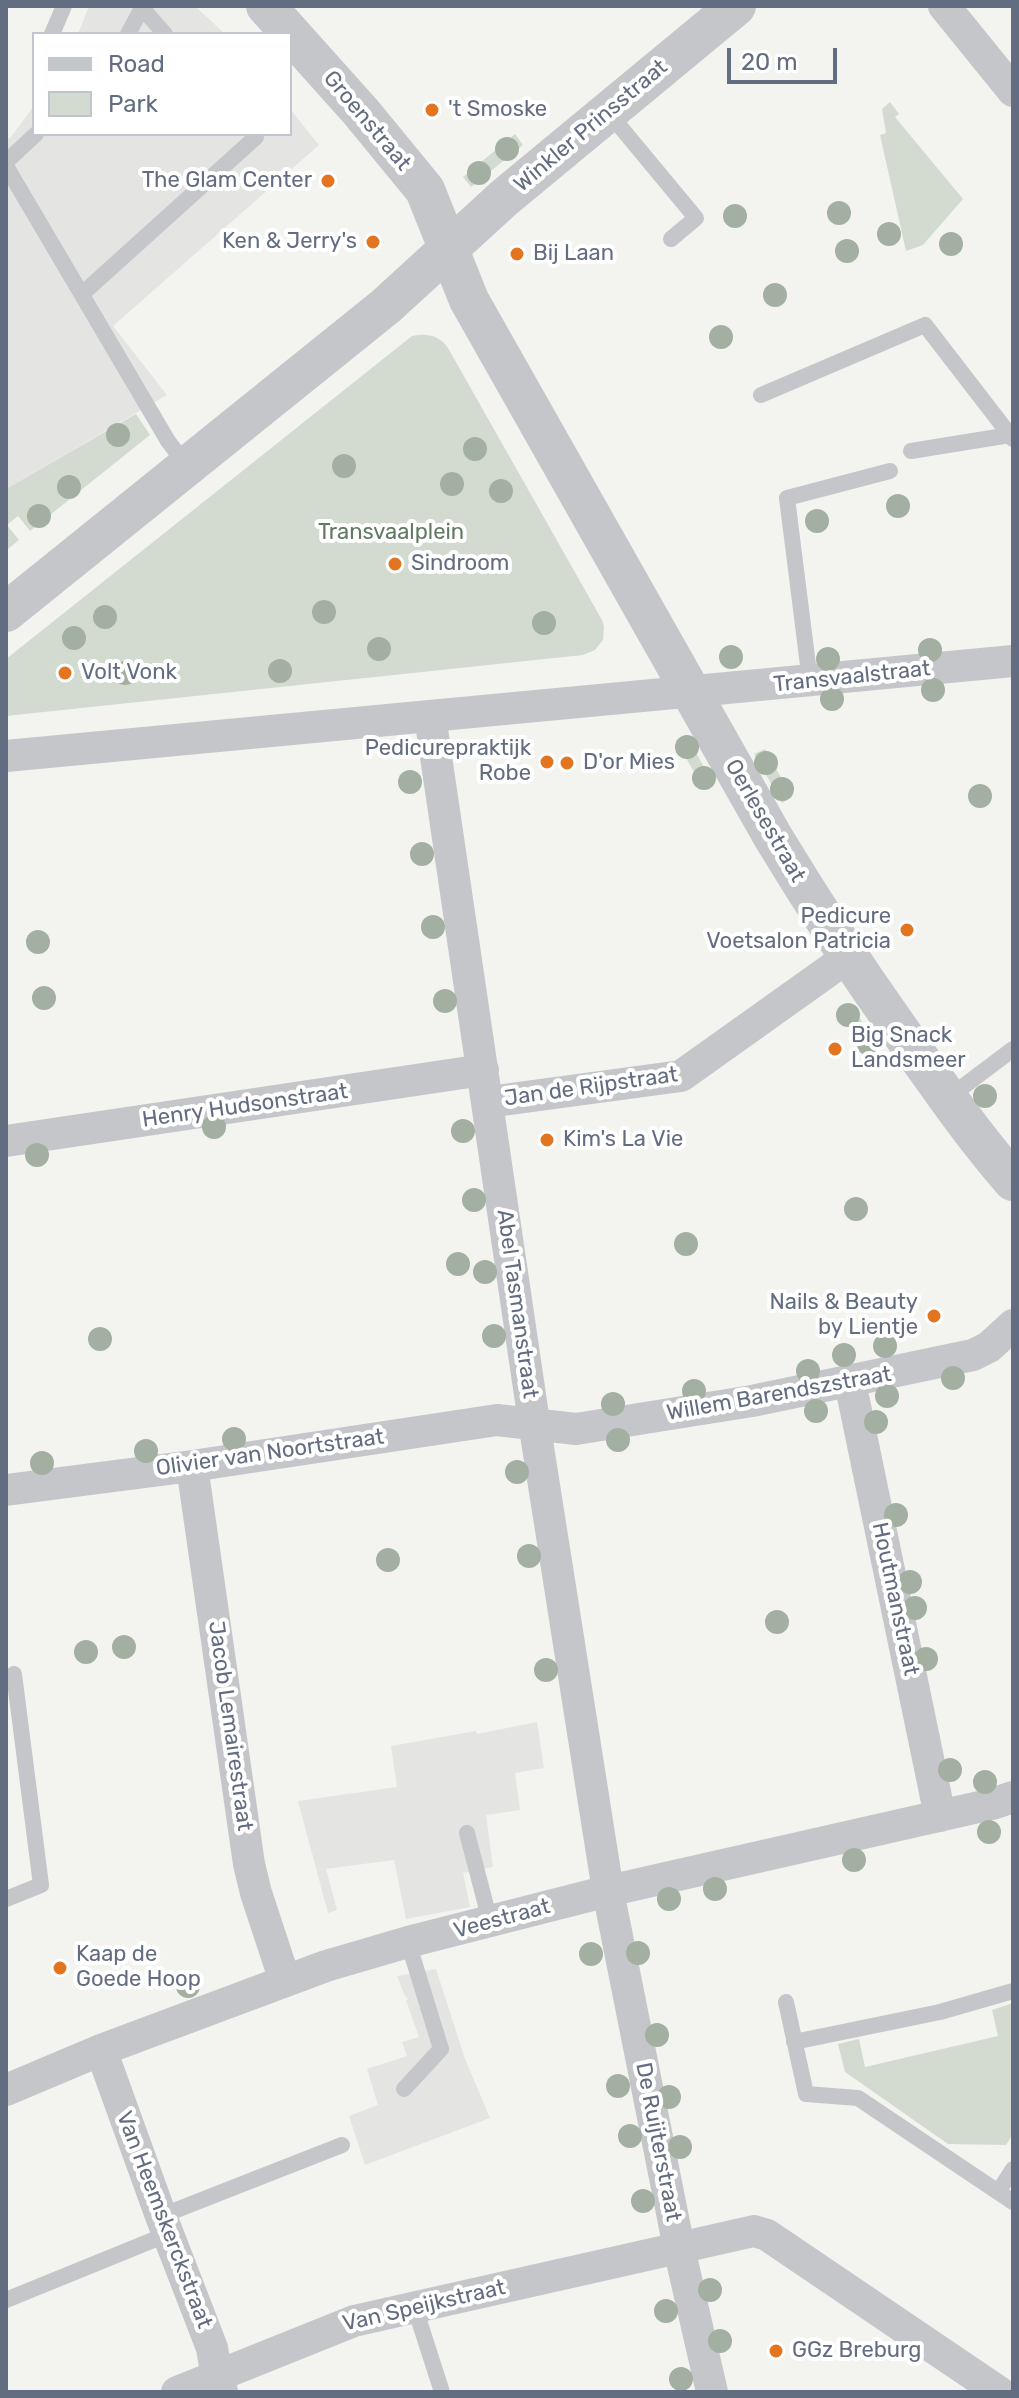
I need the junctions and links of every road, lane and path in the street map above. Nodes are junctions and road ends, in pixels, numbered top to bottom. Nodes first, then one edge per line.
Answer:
1 (64, 6) edge
2 (266, 6) edge
3 (736, 6) edge
4 (944, 6) edge
5 (143, 7) edge
6 (53, 32) edge
7 (129, 32) edge
8 (163, 32) edge
9 (289, 32) edge
10 (292, 35) edge
11 (1013, 91) edge
12 (608, 112) junction
13 (34, 136) edge
14 (255, 136) edge
15 (6, 164) edge
16 (671, 239) dead end
17 (448, 249) junction
18 (82, 294) junction
19 (761, 395) dead end
20 (1011, 437) edge
21 (911, 451) dead end
22 (187, 466) junction
23 (890, 471) dead end
24 (10, 599) edge
25 (1013, 661) edge
26 (810, 681) junction
27 (690, 691) junction
28 (430, 716) junction
29 (6, 756) edge
30 (848, 957) junction
31 (1013, 1049) edge
32 (483, 1070) junction
33 (948, 1098) junction
34 (488, 1102) junction
35 (6, 1141) edge
36 (1013, 1181) edge
37 (1013, 1325) edge
38 (850, 1382) junction
39 (534, 1422) junction
40 (192, 1466) junction
41 (6, 1490) edge
42 (14, 1674) dead end
43 (1013, 1797) edge
44 (940, 1816) junction
45 (467, 1833) dead end
46 (608, 1891) junction
47 (6, 1899) edge
48 (490, 1921) junction
49 (408, 1942) junction
50 (285, 1981) junction
51 (1013, 1991) edge
52 (786, 2002) dead end
53 (794, 2042) junction
54 (101, 2050) junction
55 (404, 2089) dead end
56 (6, 2090) edge
57 (342, 2145) dead end
58 (1013, 2169) edge
59 (998, 2192) junction
60 (1013, 2202) edge
61 (164, 2225) junction
62 (679, 2248) junction
63 (6, 2300) edge
64 (414, 2305) junction
65 (219, 2385) edge
66 (177, 2392) edge
67 (442, 2392) edge
68 (712, 2392) edge
69 (999, 2392) edge

1 - 6 lane
2 - 9 street, Groenstraat
3 - 12 street, Winkler Prinsstraat
4 - 11 street
5 - 7 lane
5 - 8 lane
10 - 17 street, Groenstraat
12 - 16 lane
12 - 17 street, Winkler Prinsstraat
13 - 15 lane
14 - 18 lane
15 - 18 lane
17 - 22 street
17 - 27 street
18 - 22 lane
19 - 20 lane
20 - 21 lane
22 - 24 street
23 - 26 lane
25 - 26 street, Transvaalstraat
26 - 27 street, Transvaalstraat
27 - 28 street
27 - 30 street, Oerlesestraat
28 - 29 street
28 - 32 street, Abel Tasmanstraat
30 - 33 street, Oerlesestraat
30 - 34 street, Jan de Rijpstraat
31 - 33 lane
32 - 34 street, Abel Tasmanstraat
32 - 35 street, Henry Hudsonstraat
33 - 36 street, Oerlesestraat
34 - 39 street, Abel Tasmanstraat
37 - 38 street, Willem Barendszstraat
38 - 39 street, Willem Barendszstraat
38 - 44 street, Houtmanstraat
39 - 40 street, Olivier van Noortstraat
39 - 46 street, Abel Tasmanstraat
40 - 41 street, Olivier van Noortstraat
40 - 50 street, Jacob Lemairestraat
42 - 47 lane
43 - 44 street, Veestraat
44 - 46 street, Veestraat
45 - 48 lane
46 - 48 street, Veestraat
46 - 62 street, De Ruijterstraat
48 - 49 street, Veestraat
49 - 50 street, Veestraat
49 - 55 lane
50 - 54 street, Veestraat
51 - 53 lane
52 - 53 lane
53 - 59 lane
54 - 56 street, Veestraat
54 - 61 street, Van Heemskerckstraat
57 - 61 lane
58 - 59 lane
59 - 60 lane
61 - 63 lane
61 - 65 street, Van Heemskerckstraat
62 - 64 street, Van Speijkstraat
62 - 68 street, De Ruijterstraat
62 - 69 street, Van Speijkstraat
64 - 65 street, Van Speijkstraat
64 - 67 lane
65 - 66 street, Van Speijkstraat

